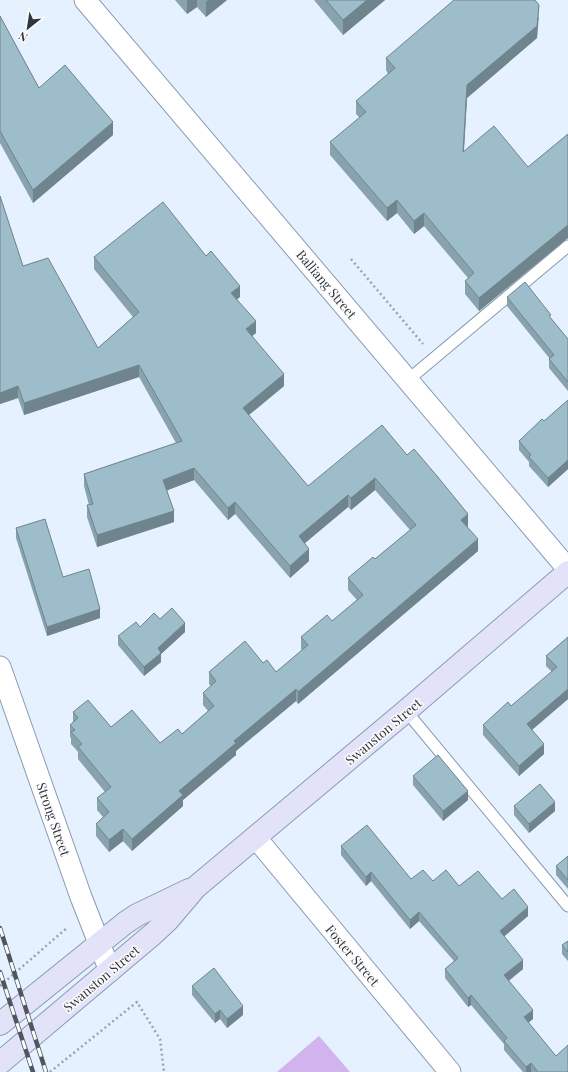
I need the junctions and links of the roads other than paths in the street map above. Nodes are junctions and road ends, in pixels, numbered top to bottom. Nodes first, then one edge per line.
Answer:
1 (85, 0) edge
2 (568, 246) edge
3 (408, 380) junction
4 (568, 571) edge
5 (0, 667) edge
6 (406, 711) junction
7 (256, 838) junction
8 (196, 887) junction
9 (568, 906) edge
10 (99, 944) junction
11 (110, 971) junction
12 (0, 1024) edge
13 (0, 1063) edge
14 (450, 1072) edge

1 - 3 street, Balliang Street
2 - 3 lane
3 - 4 street, Balliang Street
4 - 6 street, Swanston Street
5 - 10 street, Strong Street
6 - 7 street, Swanston Street
6 - 9 lane
7 - 8 street, Swanston Street
7 - 14 street, Foster Street
8 - 10 street, Swanston Street
8 - 11 street, Swanston Street
10 - 11 street, Strong Street
10 - 12 street, Swanston Street
11 - 13 street, Swanston Street

